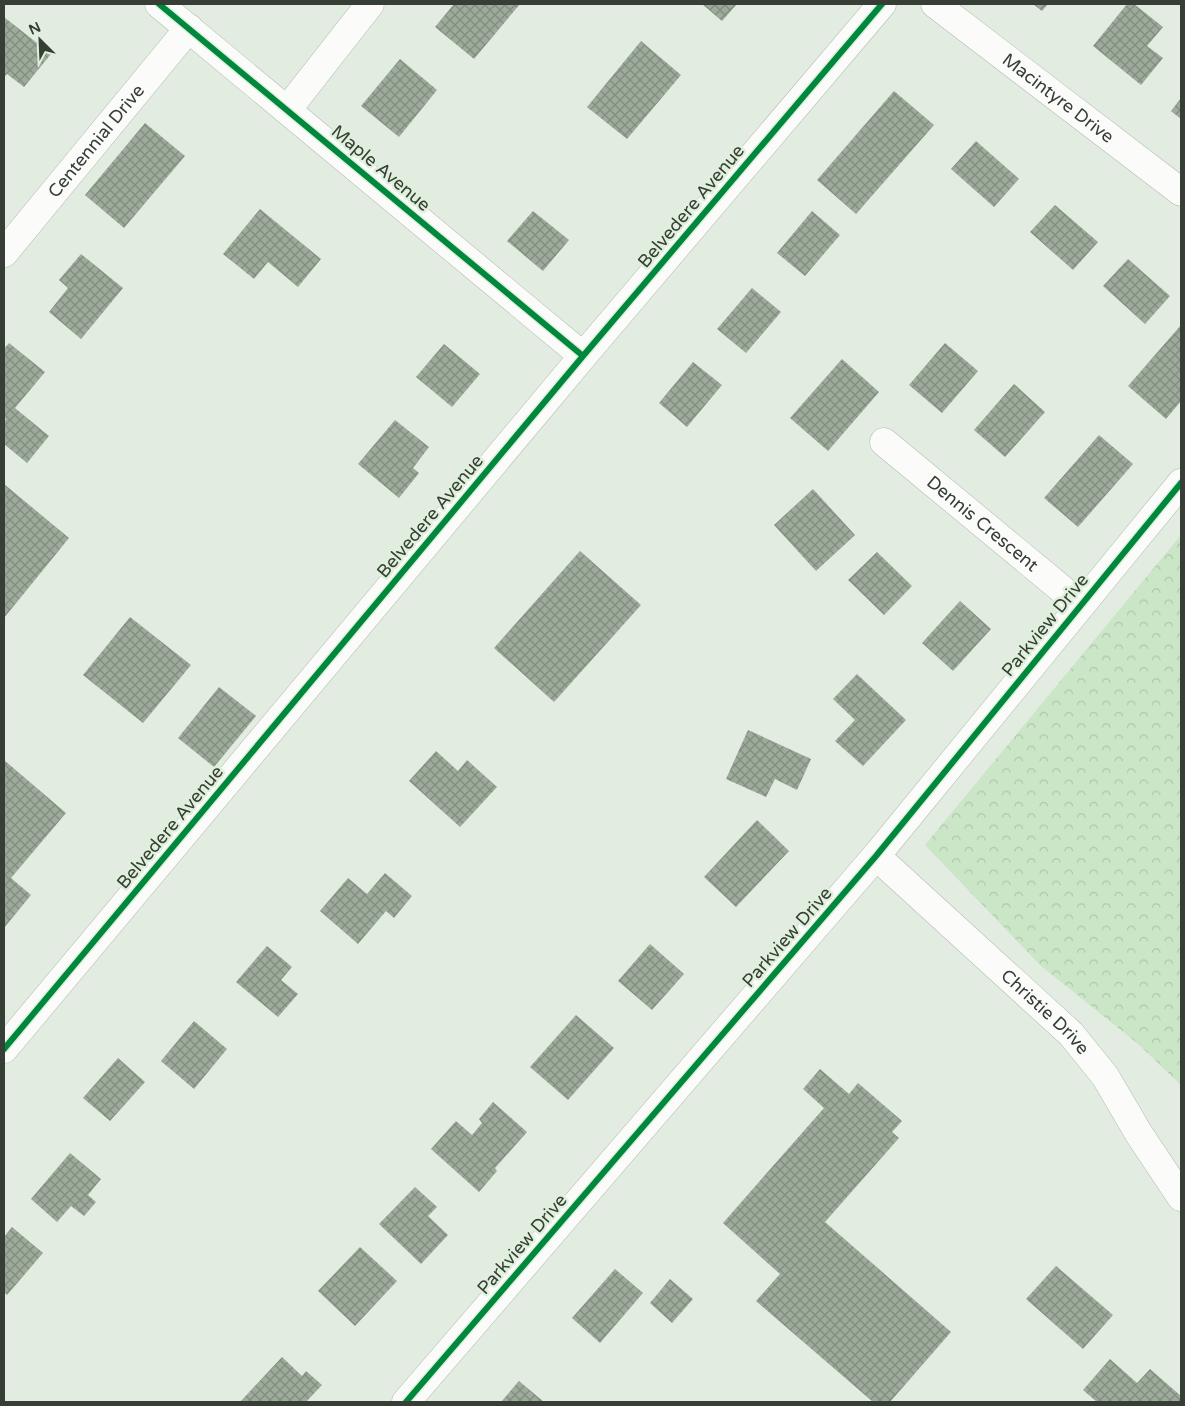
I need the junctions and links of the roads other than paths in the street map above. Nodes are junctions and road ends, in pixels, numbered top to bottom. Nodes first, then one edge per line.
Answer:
1 (159, 4) edge
2 (370, 4) edge
3 (882, 4) edge
4 (935, 4) edge
5 (189, 28) junction
6 (287, 110) junction
7 (1181, 192) edge
8 (4, 253) edge
9 (583, 356) junction
10 (884, 442) dead end
11 (1181, 483) edge
12 (1081, 605) junction
13 (876, 856) junction
14 (4, 1049) edge
15 (1181, 1197) edge
16 (406, 1402) edge

1 - 5 street, Maple Avenue
2 - 6 street
3 - 9 street, Belvedere Avenue
4 - 7 street, Macintyre Drive
5 - 6 street, Maple Avenue
5 - 8 street, Centennial Drive
6 - 9 street, Maple Avenue
9 - 14 street, Belvedere Avenue
10 - 12 street, Dennis Crescent
11 - 12 street, Parkview Drive
12 - 13 street, Parkview Drive
13 - 15 street, Christie Drive
13 - 16 street, Parkview Drive

